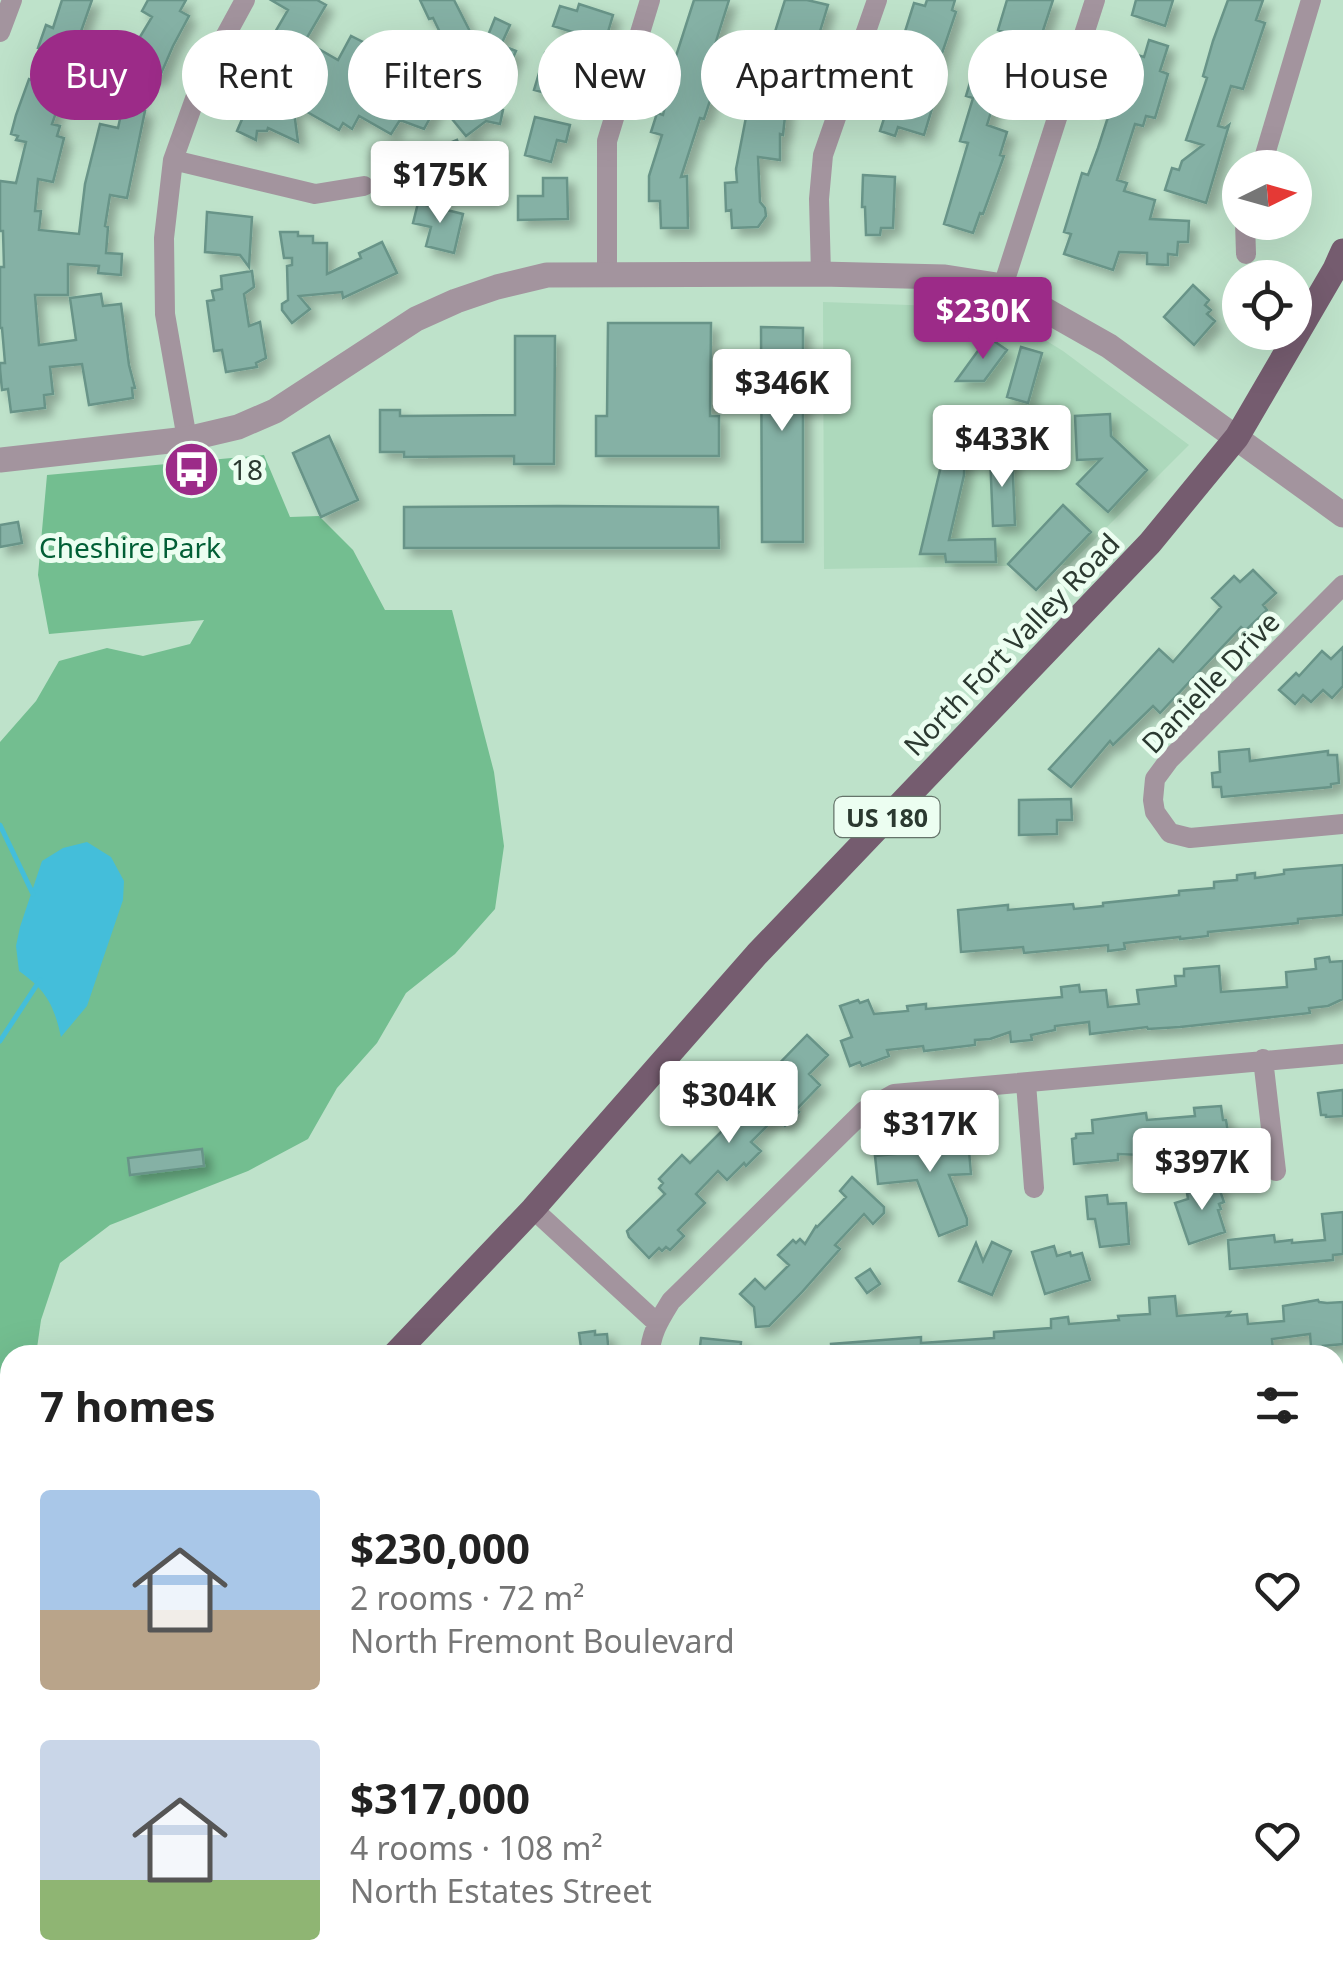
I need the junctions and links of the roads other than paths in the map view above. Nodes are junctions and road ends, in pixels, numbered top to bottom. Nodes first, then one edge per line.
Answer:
1 (12, 0) edge
2 (245, 0) edge
3 (650, 0) edge
4 (876, 0) edge
5 (1095, 0) edge
6 (1312, 0) edge
7 (0, 32) edge
8 (1266, 150) edge
9 (173, 160) junction
10 (364, 186) dead end
11 (1246, 240) edge
12 (1343, 251) edge
13 (1246, 254) dead end
14 (607, 274) junction
15 (821, 274) junction
16 (1003, 286) junction
17 (1236, 437) junction
18 (187, 439) junction
19 (0, 460) edge
20 (1343, 515) edge
21 (1343, 585) edge
22 (1343, 824) edge
23 (1343, 1054) edge
24 (1263, 1059) junction
25 (1026, 1082) junction
26 (1276, 1171) dead end
27 (1034, 1188) dead end
28 (533, 1208) junction
29 (656, 1323) junction
30 (403, 1345) edge
31 (650, 1345) edge

1 - 7 street
2 - 9 street
3 - 14 street
4 - 15 street
5 - 16 street
6 - 8 street
9 - 10 street
9 - 18 street
11 - 13 street
12 - 17 main road, North Fort Valley Road / US 180
14 - 15 street
14 - 18 street
15 - 16 street
16 - 17 street
17 - 20 street
17 - 28 main road, North Fort Valley Road / US 180
18 - 19 street
21 - 22 street, Danielle Drive
23 - 24 street
24 - 25 street
24 - 26 street
25 - 27 street
25 - 29 street
28 - 29 street
28 - 30 main road, North Fort Valley Road / US 180
29 - 31 street

